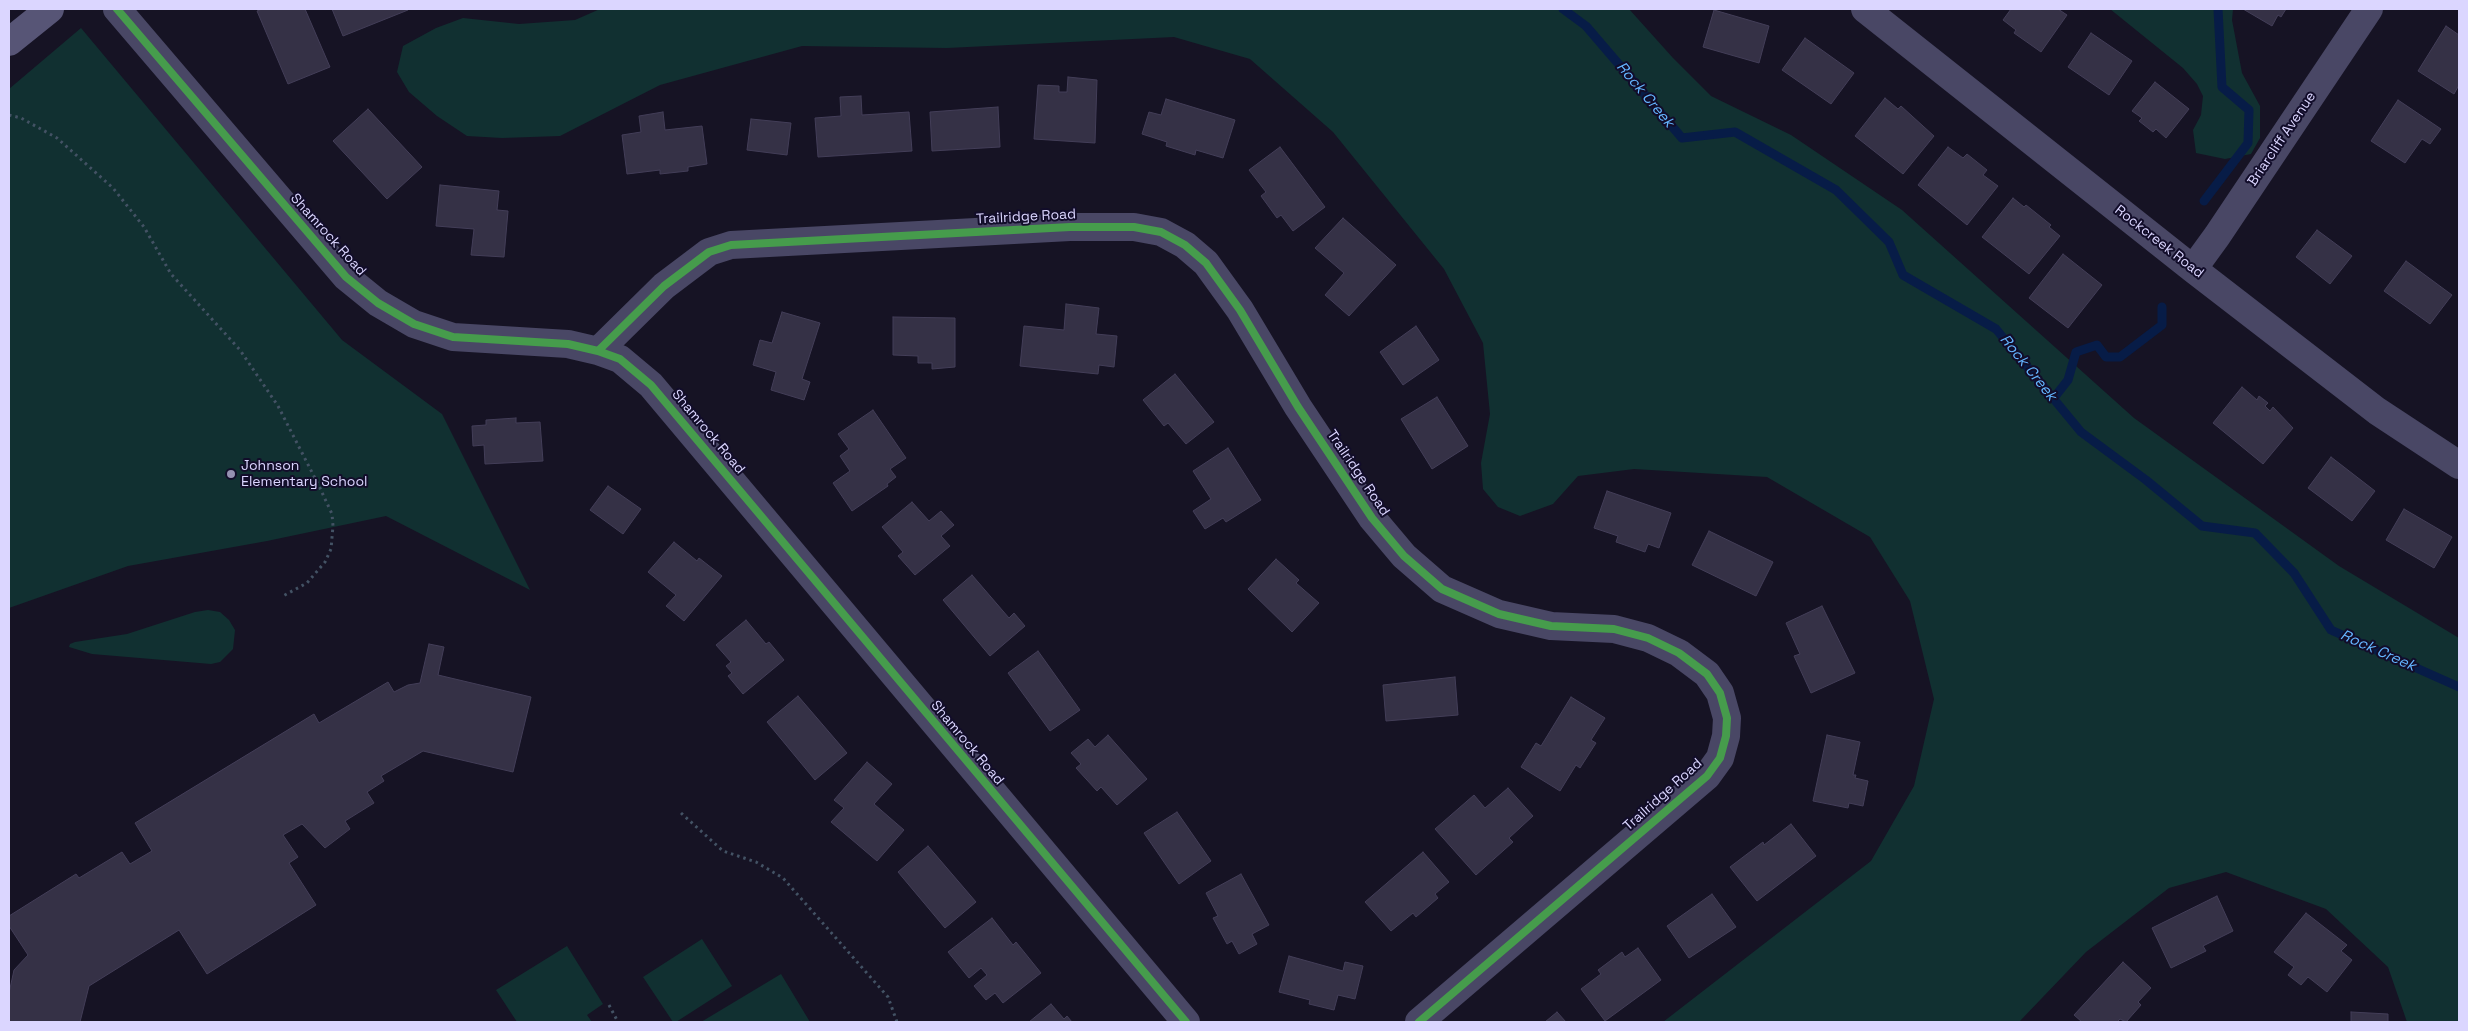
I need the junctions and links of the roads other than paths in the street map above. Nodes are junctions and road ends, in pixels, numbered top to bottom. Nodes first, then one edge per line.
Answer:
1 (50, 9) edge
2 (117, 9) edge
3 (1865, 9) edge
4 (2369, 9) edge
5 (9, 42) edge
6 (2193, 269) junction
7 (598, 351) junction
8 (2459, 465) edge
9 (1186, 1022) edge
10 (1419, 1022) edge

1 - 5 street
2 - 7 street, Shamrock Road
3 - 6 street, Rockcreek Road
4 - 6 street, Briarcliff Avenue
6 - 8 street, Rockcreek Road
7 - 9 street, Shamrock Road
7 - 10 street, Trailridge Road

